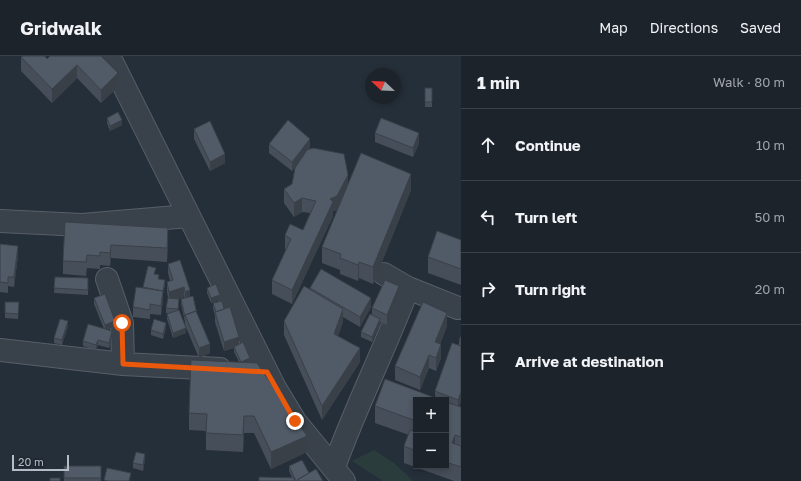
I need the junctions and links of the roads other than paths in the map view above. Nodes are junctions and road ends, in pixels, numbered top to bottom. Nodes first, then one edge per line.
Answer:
1 (109, 56) edge
2 (189, 216) junction
3 (0, 221) edge
4 (384, 274) dead end
5 (107, 279) dead end
6 (408, 288) junction
7 (458, 308) dead end
8 (0, 350) edge
9 (123, 364) junction
10 (267, 372) junction
11 (339, 474) edge

1 - 2 street
2 - 3 street
2 - 10 street
4 - 6 street
5 - 9 street
6 - 7 street
6 - 11 street
8 - 9 street
9 - 10 street
10 - 11 street

